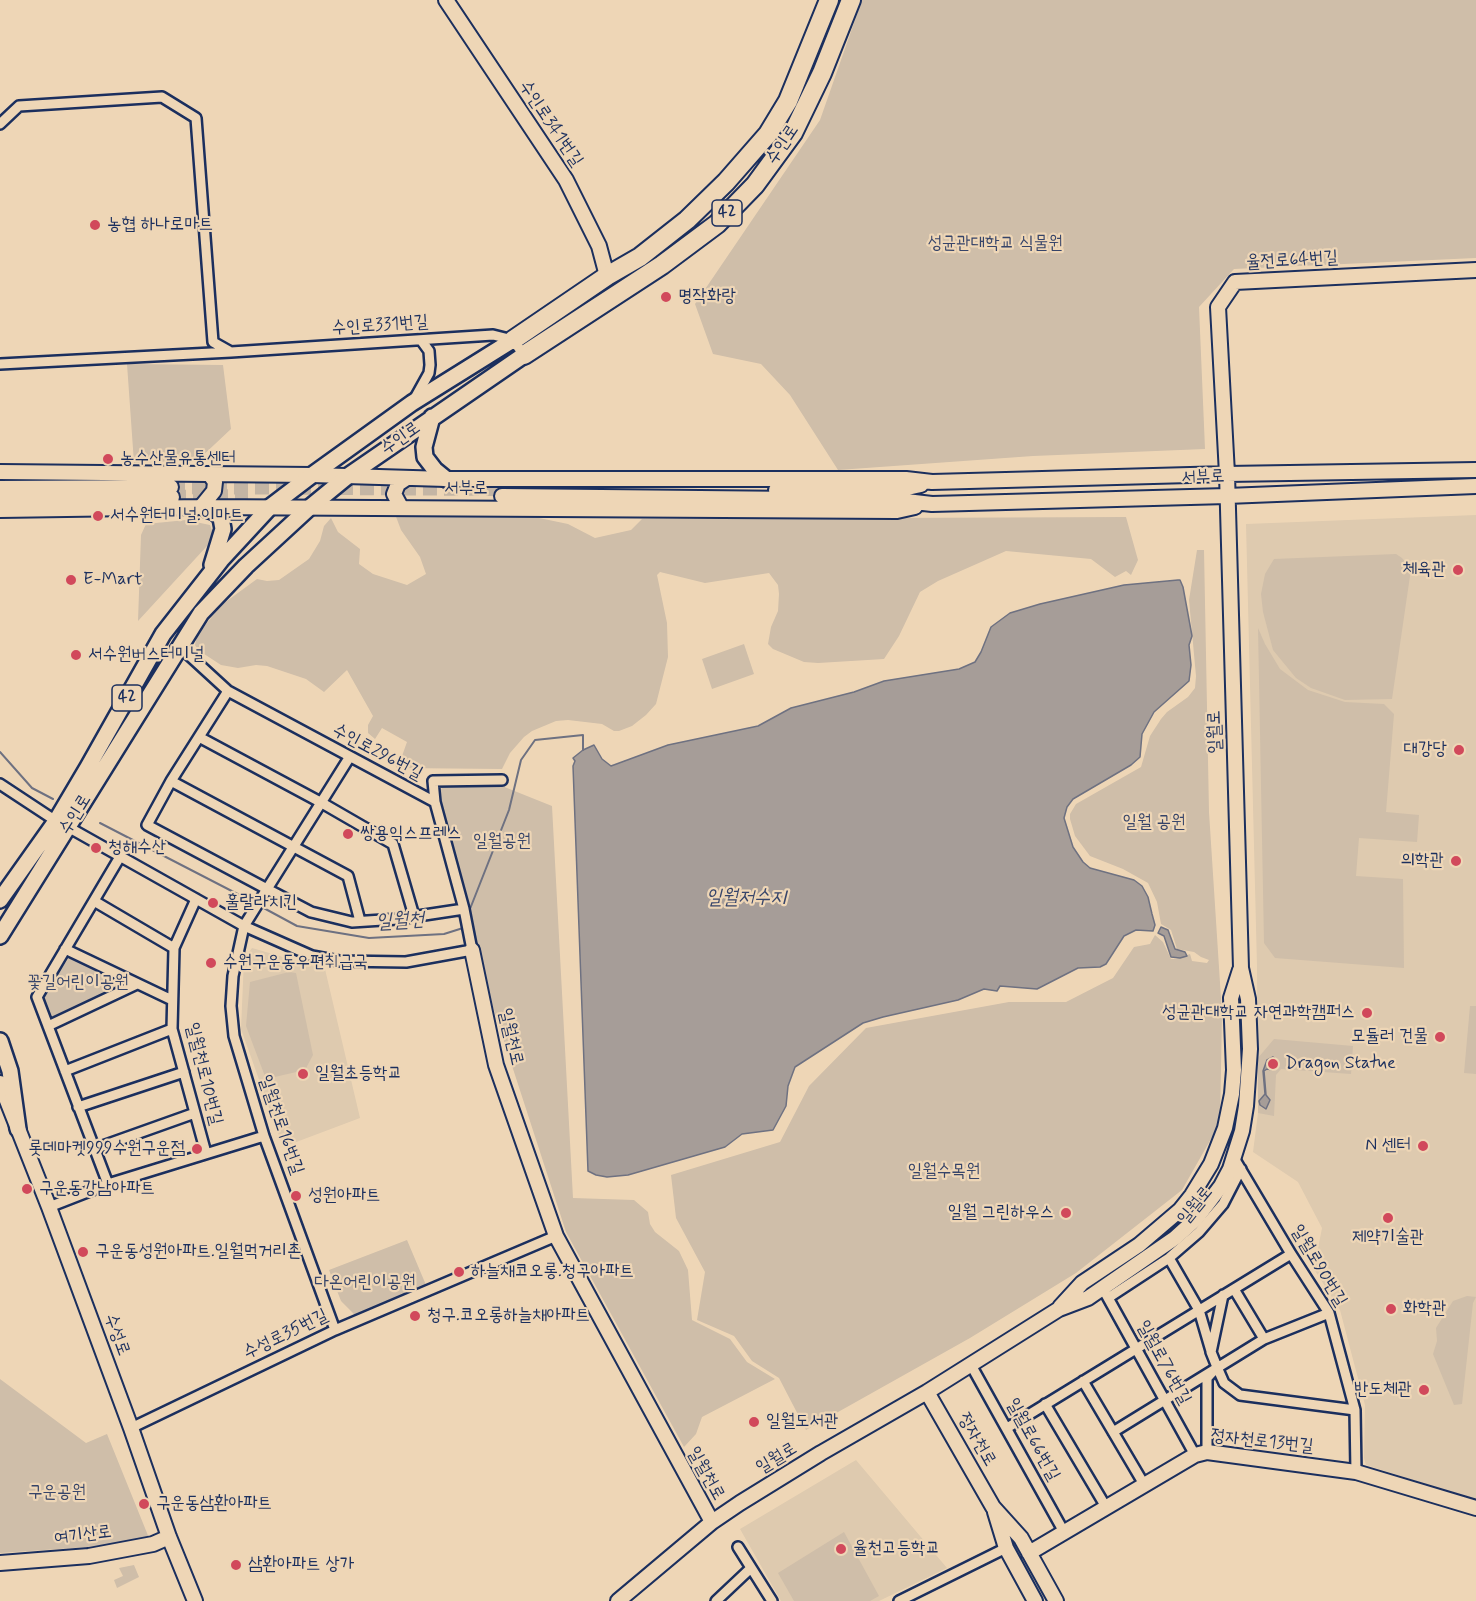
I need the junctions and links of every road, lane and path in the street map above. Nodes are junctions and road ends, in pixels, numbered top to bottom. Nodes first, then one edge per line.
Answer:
1 (446, 0) edge
2 (829, 0) edge
3 (851, 0) edge
4 (0, 124) edge
5 (1476, 270) edge
6 (607, 276) junction
7 (421, 340) junction
8 (513, 340) junction
9 (231, 352) junction
10 (524, 355) junction
11 (0, 364) edge
12 (412, 403) junction
13 (432, 417) junction
14 (1476, 470) edge
15 (0, 472) edge
16 (1227, 474) junction
17 (210, 475) junction
18 (312, 475) junction
19 (348, 476) junction
20 (407, 478) junction
21 (446, 479) junction
22 (932, 482) junction
23 (1476, 486) edge
24 (0, 488) edge
25 (1227, 496) junction
26 (0, 499) edge
27 (932, 504) junction
28 (201, 507) junction
29 (270, 507) junction
30 (401, 507) junction
31 (309, 508) junction
32 (0, 510) edge
33 (209, 573) junction
34 (180, 647) junction
35 (228, 691) junction
36 (199, 737) junction
37 (349, 758) junction
38 (502, 780) dead end
39 (171, 781) junction
40 (0, 784) edge
41 (435, 802) junction
42 (322, 803) junction
43 (62, 824) junction
44 (294, 846) junction
45 (121, 855) junction
46 (267, 890) junction
47 (196, 899) junction
48 (0, 900) edge
49 (94, 901) junction
50 (464, 909) junction
51 (414, 916) junction
52 (360, 921) junction
53 (244, 926) junction
54 (0, 936) edge
55 (471, 944) junction
56 (174, 948) junction
57 (66, 949) junction
58 (1241, 968) junction
59 (137, 984) junction
60 (172, 1000) junction
61 (48, 1026) junction
62 (172, 1029) junction
63 (0, 1041) edge
64 (65, 1071) junction
65 (184, 1072) junction
66 (0, 1083) edge
67 (78, 1107) junction
68 (195, 1113) junction
69 (18, 1129) junction
70 (264, 1136) junction
71 (94, 1149) junction
72 (206, 1153) junction
73 (1237, 1163) junction
74 (108, 1185) junction
75 (49, 1207) junction
76 (556, 1236) junction
77 (1291, 1254) junction
78 (1170, 1258) junction
79 (1234, 1289) junction
80 (1105, 1292) junction
81 (1223, 1295) junction
82 (1059, 1309) junction
83 (1199, 1310) junction
84 (1329, 1313) junction
85 (335, 1330) junction
86 (1264, 1339) junction
87 (1136, 1349) junction
88 (1211, 1352) junction
89 (971, 1365) junction
90 (1217, 1367) junction
91 (1083, 1381) junction
92 (927, 1392) junction
93 (1164, 1399) junction
94 (1045, 1404) junction
95 (1355, 1410) junction
96 (131, 1428) junction
97 (1007, 1428) junction
98 (1113, 1432) junction
99 (1201, 1453) junction
100 (1356, 1472) junction
101 (1145, 1485) junction
102 (993, 1507) junction
103 (1106, 1507) junction
104 (1476, 1508) edge
105 (712, 1522) junction
106 (1064, 1532) junction
107 (170, 1537) junction
108 (738, 1547) dead end
109 (1006, 1548) junction
110 (1029, 1553) junction
111 (0, 1563) edge
112 (752, 1568) junction
113 (195, 1601) edge
114 (618, 1601) edge
115 (716, 1601) edge
116 (772, 1601) edge
117 (899, 1601) edge
118 (1035, 1601) edge
119 (1056, 1601) edge

1 - 6 street, 수인로341번길
2 - 6 highway, 수인로 / 42
3 - 10 highway, 수인로 / 42
4 - 9 street
5 - 16 street, 율전로64번길
6 - 8 highway, 수인로 / 42
7 - 8 street, 수인로331번길
7 - 9 street, 수인로331번길
7 - 12 street
8 - 10 street
8 - 12 main road, 수인로 / 42
9 - 11 street, 수인로331번길
10 - 13 main road, 수인로
12 - 18 main road, 수인로 / 42
13 - 19 main road, 수인로
13 - 21 main road
14 - 16 street, 서부로
15 - 17 street, 서부로
16 - 22 street, 서부로
16 - 25 street, 일월로
17 - 18 street, 서부로
17 - 28 street
18 - 19 street, 서부로
18 - 29 main road, 수인로 / 42
19 - 20 street, 서부로
19 - 31 main road, 수인로
20 - 21 street, 서부로
20 - 30 street
21 - 22 street, 서부로
22 - 27 street, 서부로
23 - 25 street, 서부로
24 - 26 street
25 - 27 street, 서부로
25 - 58 street, 일월로
27 - 30 street, 서부로
28 - 29 street, 서부로
28 - 32 street, 서부로
28 - 33 main road
29 - 31 street, 서부로
29 - 33 main road, 수인로 / 42
30 - 31 street, 서부로
31 - 34 main road, 수인로
33 - 43 main road, 수인로 / 42
34 - 35 street, 수인로296번길
34 - 43 main road, 수인로
35 - 36 street
35 - 37 street, 수인로296번길
36 - 39 street
36 - 42 street
37 - 41 street, 수인로296번길
37 - 42 street
38 - 41 street
39 - 44 street
39 - 46 street
40 - 43 street
41 - 50 street, 수인로296번길
42 - 44 street
42 - 51 street
43 - 45 street
43 - 48 main road, 수인로 / 42
43 - 54 main road, 수인로
44 - 46 street
44 - 52 street
45 - 47 street
45 - 49 street
46 - 52 street
46 - 53 street
47 - 53 street
47 - 56 street, 일월천로10번길
49 - 56 street
49 - 57 street
50 - 51 street
50 - 55 street, 수인로296번길
51 - 52 street
53 - 55 street
53 - 70 street, 일월천로16번길
55 - 76 street, 일월천로
56 - 60 street, 일월천로10번길
57 - 59 street
57 - 61 street
58 - 73 street, 일월로
58 - 82 street, 일월로
59 - 60 street
59 - 61 street
60 - 62 street, 일월천로10번길
61 - 64 street
62 - 64 street
62 - 65 street, 일월천로10번길
63 - 69 main road
64 - 67 street
65 - 67 street
65 - 68 street, 일월천로10번길
66 - 69 street, 수성로
67 - 71 street
68 - 71 street
68 - 72 street, 일월천로10번길
69 - 75 street, 수성로
70 - 72 street
70 - 85 street, 일월천로16번길
71 - 74 street
72 - 74 street
73 - 77 street, 일월로90번길
73 - 78 street, 일월로
73 - 80 street, 일월로
74 - 75 street
75 - 96 street, 수성로
76 - 85 street, 수성로35번길
76 - 105 street, 일월천로
77 - 79 street
77 - 84 street, 일월로90번길
78 - 80 street, 일월로
78 - 83 street
79 - 81 street
79 - 86 street
80 - 82 street, 일월로
80 - 87 street, 일월로76번길
81 - 83 street
81 - 88 street
82 - 89 street, 일월로
83 - 87 street
83 - 88 street
84 - 86 street
84 - 95 street, 일월로90번길
85 - 96 street, 수성로35번길
86 - 90 street
87 - 91 street
87 - 93 street, 일월로76번길
88 - 90 street
89 - 92 street, 일월로
89 - 97 street, 일월로66번길
90 - 93 street
90 - 95 street
90 - 99 street
91 - 94 street
91 - 98 street
92 - 102 street, 정자천로
92 - 105 street, 일월로
93 - 98 street
93 - 99 street, 일월로76번길
94 - 97 street
94 - 103 street
95 - 100 street, 일월로90번길
96 - 107 street, 수성로
97 - 106 street, 일월로66번길
98 - 101 street
99 - 100 street, 정자천로13번길
99 - 101 street, 정자천로13번길
100 - 104 street, 정자천로13번길
101 - 103 street, 정자천로13번길
102 - 109 street, 정자천로
102 - 110 street, 정자천로
103 - 106 street, 정자천로13번길
105 - 114 street, 일월로
106 - 110 street, 정자천로13번길
107 - 111 street, 여기산로
107 - 113 street, 수성로
108 - 112 street
109 - 117 street
109 - 118 street, 정자천로
110 - 119 street, 정자천로
112 - 115 street
112 - 116 street

